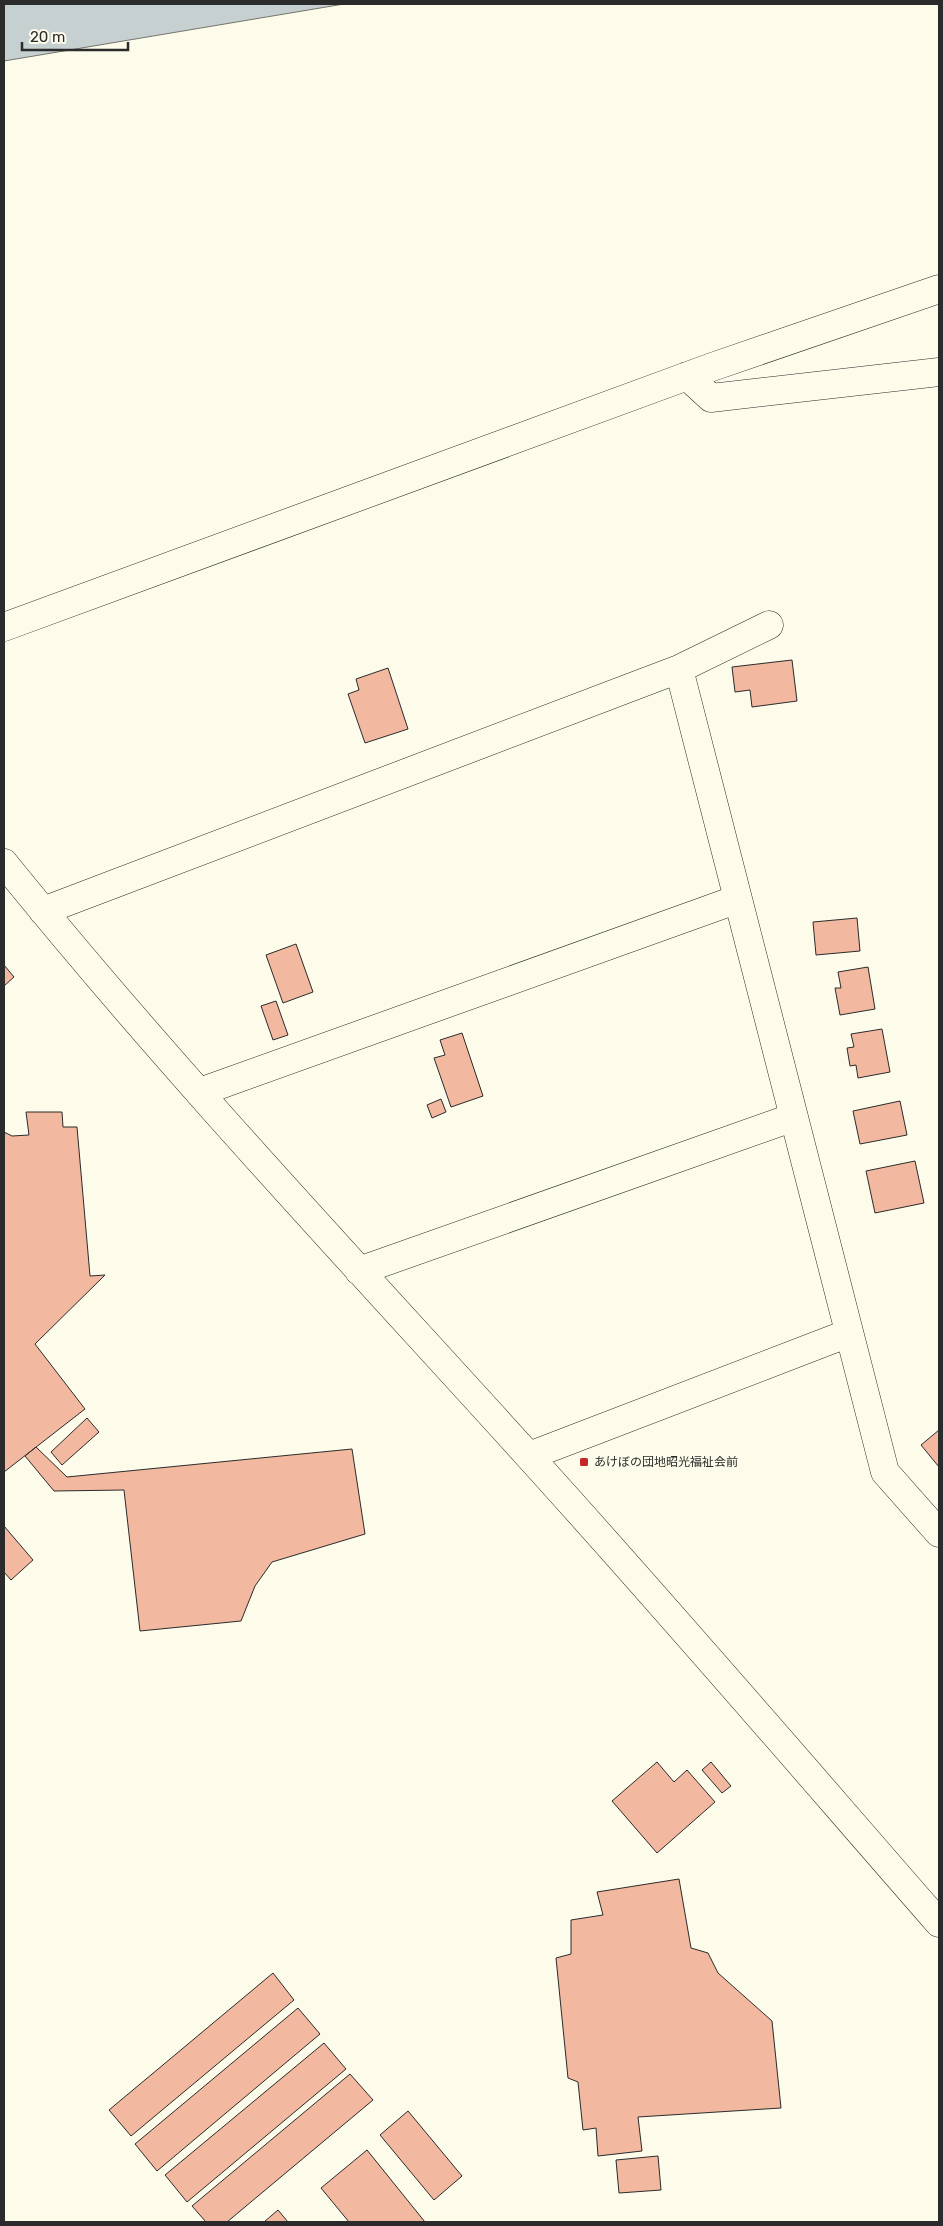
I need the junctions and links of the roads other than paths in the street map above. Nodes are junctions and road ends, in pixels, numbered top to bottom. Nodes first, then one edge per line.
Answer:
1 (939, 289) edge
2 (939, 372) edge
3 (687, 376) junction
4 (769, 625) dead end
5 (4, 627) edge
6 (679, 669) junction
7 (4, 863) edge
8 (738, 898) junction
9 (43, 911) junction
10 (200, 1092) junction
11 (794, 1117) junction
12 (359, 1271) junction
13 (849, 1333) junction
14 (529, 1456) junction
15 (939, 1534) edge
16 (939, 1923) edge

1 - 3 street
2 - 3 street
3 - 5 street
4 - 6 street
6 - 8 street
6 - 9 street
7 - 9 street
8 - 10 street
8 - 11 street
9 - 10 street
10 - 12 street
11 - 12 street
11 - 13 street
12 - 14 street
13 - 14 street
13 - 15 street
14 - 16 street

